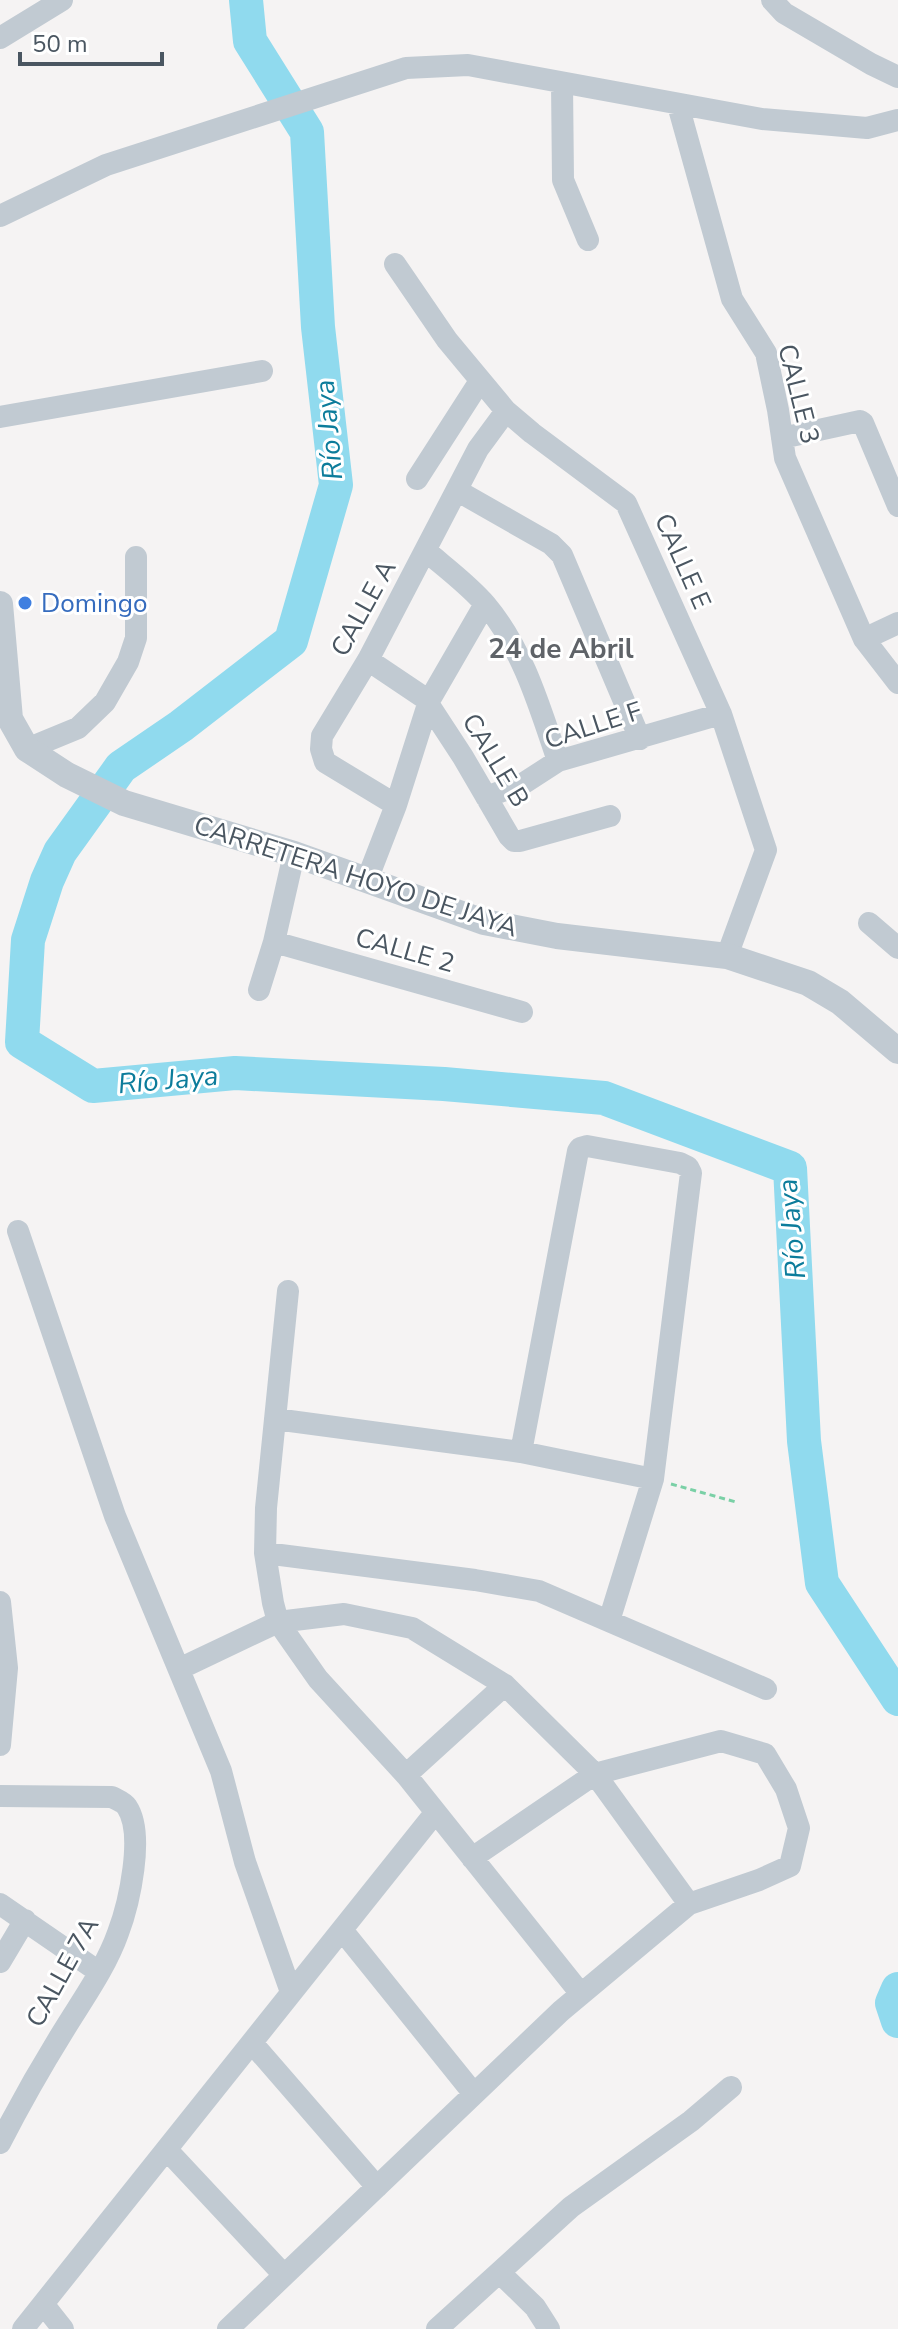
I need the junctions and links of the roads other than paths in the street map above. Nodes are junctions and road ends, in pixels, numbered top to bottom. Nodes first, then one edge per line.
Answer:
1 (62, 0) edge
2 (772, 0) edge
3 (0, 38) edge
4 (898, 77) edge
5 (562, 83) junction
6 (678, 105) junction
7 (898, 120) edge
8 (0, 216) edge
9 (588, 240) dead end
10 (395, 264) dead end
11 (262, 371) dead end
12 (480, 381) junction
13 (506, 411) junction
14 (0, 417) edge
15 (782, 438) junction
16 (417, 479) dead end
17 (458, 491) junction
18 (898, 506) edge
19 (426, 551) junction
20 (136, 557) dead end
21 (0, 604) edge
22 (485, 604) junction
23 (898, 623) edge
24 (864, 639) junction
25 (368, 660) junction
26 (898, 683) edge
27 (429, 703) junction
28 (721, 714) junction
29 (640, 739) junction
30 (27, 749) junction
31 (558, 761) junction
32 (486, 797) junction
33 (396, 805) junction
34 (610, 816) dead end
35 (294, 854) junction
36 (367, 880) junction
37 (869, 923) dead end
38 (274, 942) junction
39 (898, 948) edge
40 (727, 956) junction
41 (259, 990) dead end
42 (522, 1012) dead end
43 (898, 1051) edge
44 (18, 1231) dead end
45 (288, 1291) dead end
46 (275, 1419) junction
47 (521, 1452) junction
48 (653, 1479) junction
49 (265, 1553) junction
50 (0, 1602) edge
51 (609, 1621) junction
52 (278, 1622) junction
53 (179, 1669) junction
54 (505, 1685) junction
55 (766, 1689) dead end
56 (0, 1745) edge
57 (595, 1774) junction
58 (406, 1775) junction
59 (0, 1796) edge
60 (435, 1813) junction
61 (472, 1858) junction
62 (0, 1904) edge
63 (689, 1904) junction
64 (25, 1920) junction
65 (342, 1930) junction
66 (0, 1962) edge
67 (99, 1972) junction
68 (291, 1992) junction
69 (581, 1994) junction
70 (252, 2043) junction
71 (731, 2087) dead end
72 (474, 2094) junction
73 (0, 2143) edge
74 (167, 2150) junction
75 (377, 2187) junction
76 (500, 2273) junction
77 (284, 2275) junction
78 (44, 2305) junction
79 (23, 2329) edge
80 (63, 2329) edge
81 (228, 2329) edge
82 (437, 2329) edge
83 (549, 2329) edge

1 - 3 street
2 - 4 street
5 - 6 street
5 - 8 street
5 - 9 street
6 - 7 street
6 - 15 street, CALLE 3
10 - 12 street, CALLE E
11 - 14 street
12 - 13 street, CALLE E
12 - 16 street
13 - 17 street, CALLE A
13 - 28 street, CALLE E
15 - 18 street
15 - 24 street, CALLE 3
17 - 19 street, CALLE A
17 - 29 street
19 - 22 street
19 - 25 street, CALLE A
20 - 30 street
21 - 30 street
22 - 27 street
22 - 31 street
23 - 24 street
24 - 26 street, CALLE 3
25 - 27 street, CALLE B
25 - 33 street, CALLE A
27 - 32 street, CALLE B
27 - 33 street
28 - 29 street, CALLE F
28 - 40 street, CALLE E
29 - 31 street, CALLE F
30 - 35 street, CARRETERA HOYO DE JAYA
31 - 32 street, CALLE F
32 - 34 street, CALLE B
33 - 36 street
35 - 36 street, CARRETERA HOYO DE JAYA
35 - 38 street
36 - 40 street, CARRETERA HOYO DE JAYA
37 - 39 street
38 - 41 street
38 - 42 street, CALLE 2
40 - 43 street, CARRETERA HOYO DE JAYA
44 - 53 street
45 - 46 street
46 - 47 street
46 - 49 street
47 - 48 street
47 - 48 street
48 - 51 street
49 - 51 street
49 - 52 street
50 - 56 street
51 - 55 street
52 - 53 street
52 - 54 street
52 - 58 street
53 - 68 street
54 - 57 street
54 - 58 street
57 - 61 street
57 - 63 street
57 - 63 street
58 - 60 street
59 - 67 street, CALLE 7A
60 - 61 street
60 - 65 street
61 - 69 street
62 - 64 street
63 - 69 street
64 - 66 street
64 - 67 street
65 - 68 street
65 - 72 street
67 - 73 street, CALLE 7A
68 - 70 street
69 - 72 street
70 - 74 street
70 - 75 street
71 - 76 street
72 - 75 street
74 - 77 street
74 - 78 street
75 - 77 street
76 - 82 street
76 - 83 street
77 - 81 street
78 - 79 street
78 - 80 street

